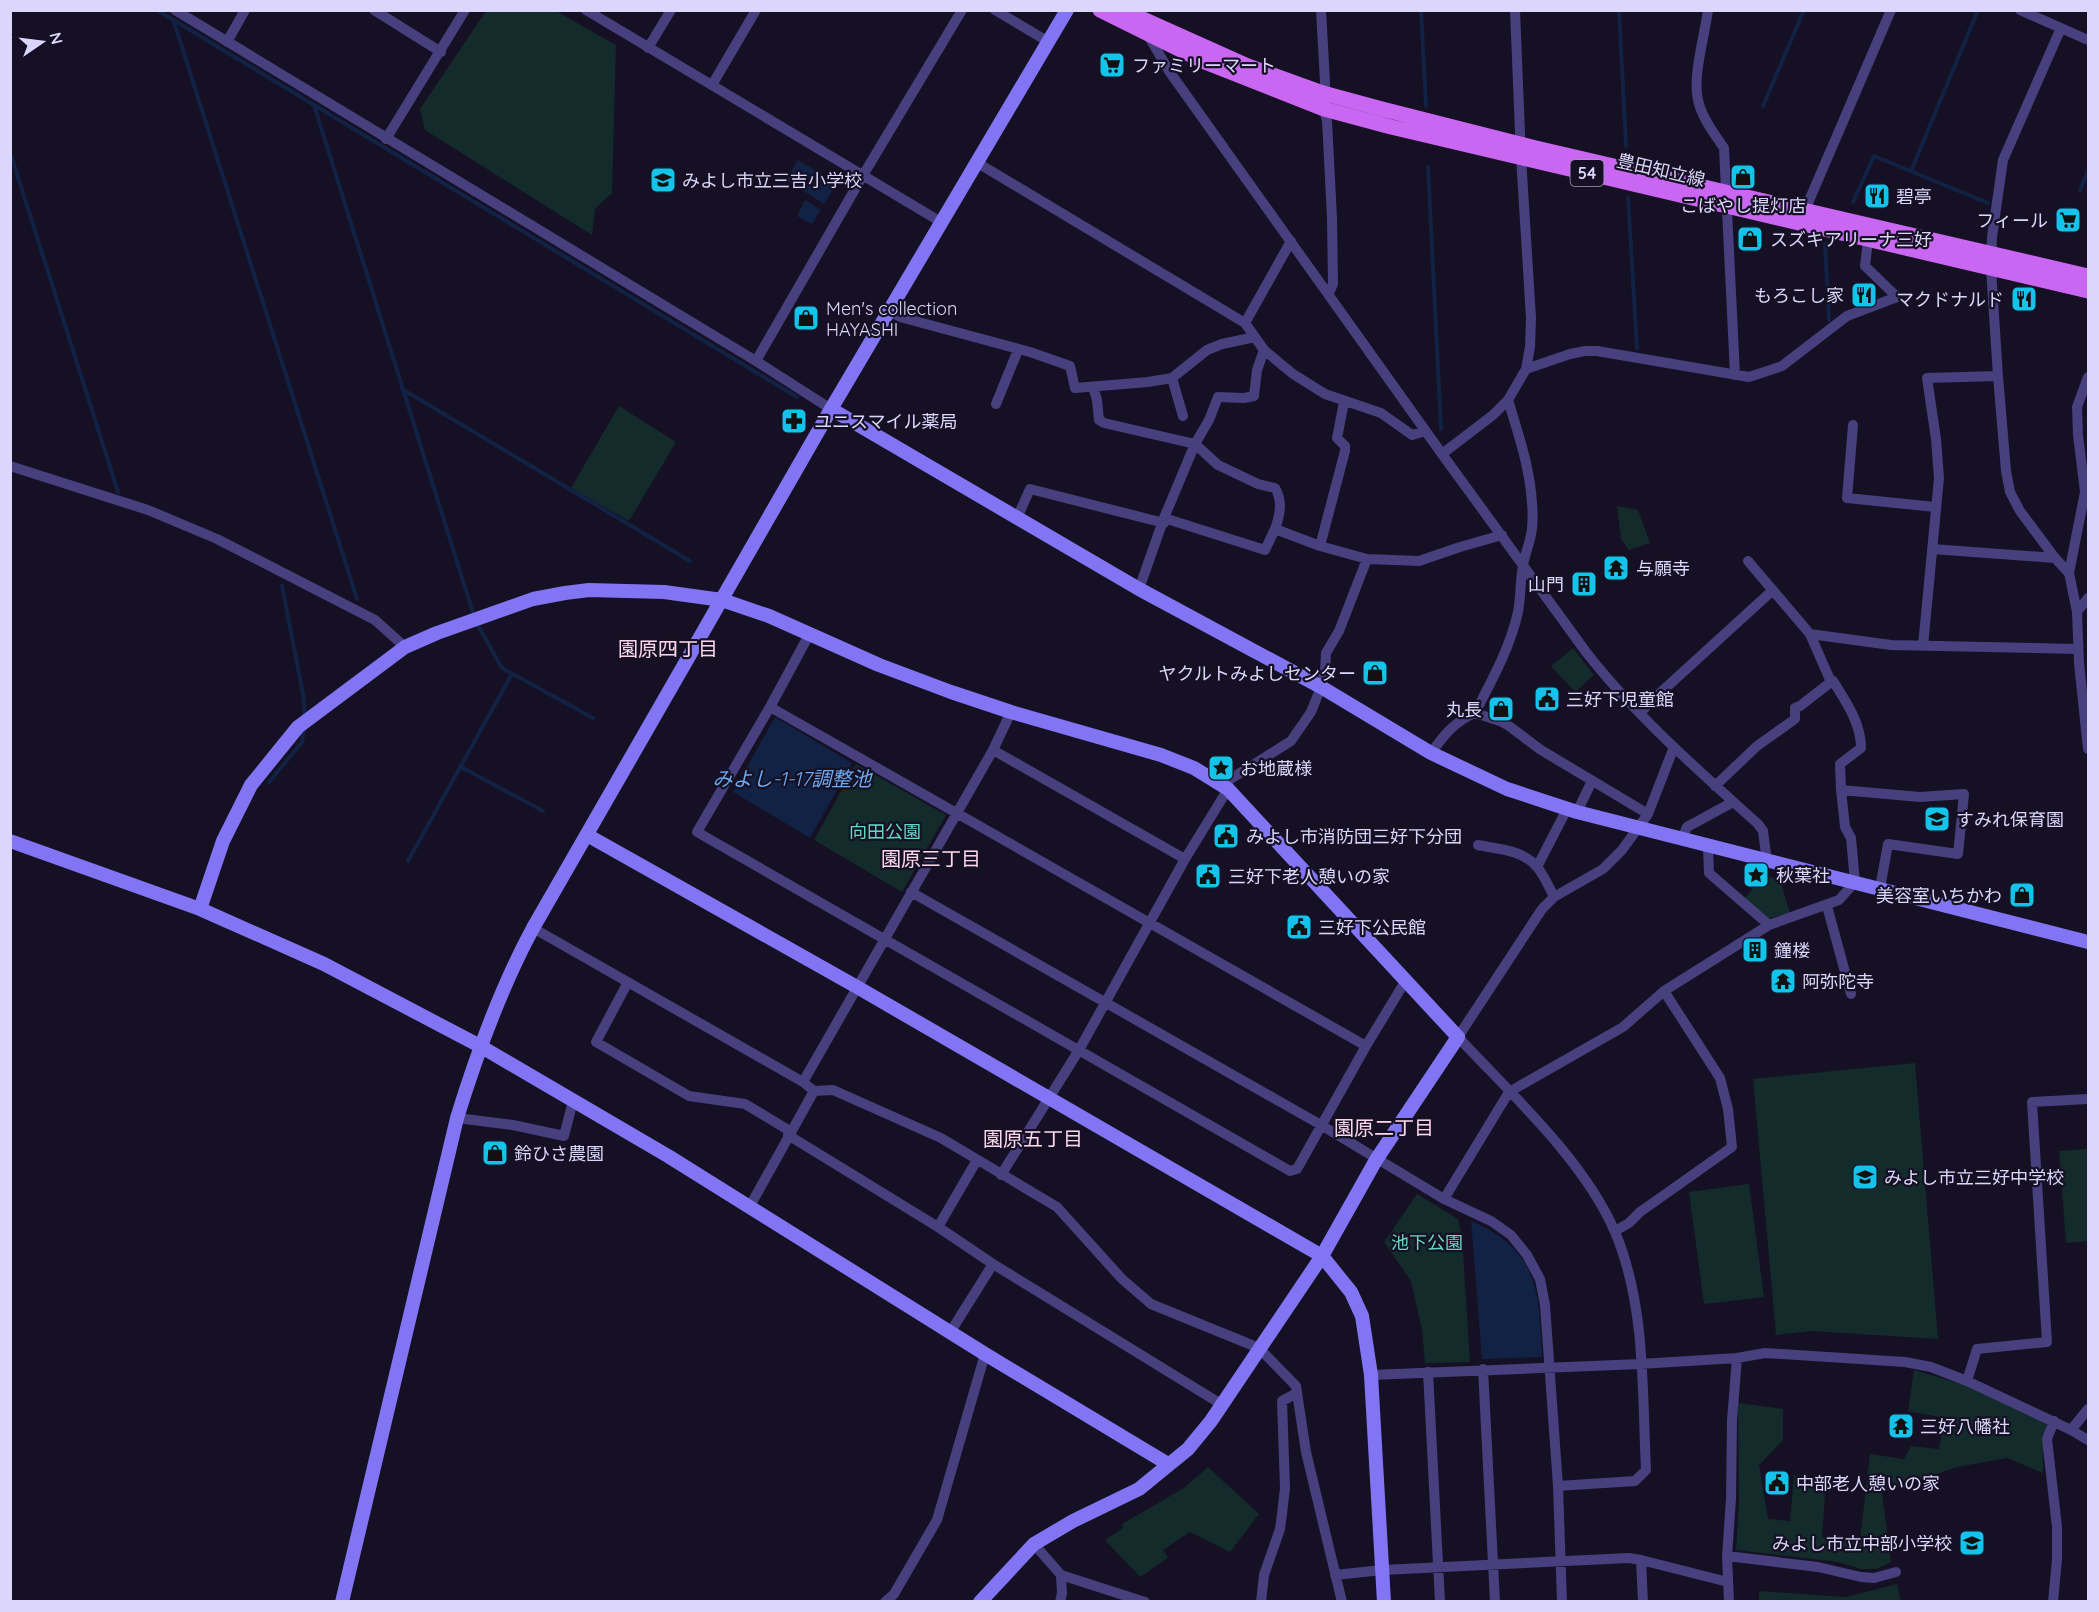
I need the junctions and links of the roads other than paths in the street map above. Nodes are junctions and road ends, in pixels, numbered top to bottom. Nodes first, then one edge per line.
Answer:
1 (175, 10) edge
2 (245, 10) edge
3 (374, 10) edge
4 (465, 10) edge
5 (586, 10) edge
6 (671, 10) edge
7 (756, 10) edge
8 (962, 10) edge
9 (994, 10) edge
10 (1067, 10) edge
11 (1100, 10) edge
12 (1123, 10) edge
13 (1321, 10) edge
14 (1515, 10) edge
15 (1708, 10) edge
16 (1891, 10) edge
17 (2020, 10) edge
18 (2061, 28) junction
19 (1148, 35) junction
20 (2088, 40) edge
21 (1047, 41) junction
22 (227, 42) junction
23 (648, 48) junction
24 (441, 52) junction
25 (712, 85) junction
26 (1323, 93) junction
27 (1324, 109) junction
28 (386, 139) junction
29 (1520, 151) junction
30 (976, 162) junction
31 (862, 177) junction
32 (1727, 198) junction
33 (1805, 210) junction
34 (941, 222) junction
35 (1868, 240) junction
36 (1291, 241) junction
37 (1991, 261) junction
38 (2088, 276) edge
39 (2088, 291) edge
40 (1329, 293) junction
41 (890, 311) junction
42 (1245, 322) junction
43 (1255, 337) junction
44 (1018, 350) junction
45 (1264, 350) junction
46 (756, 361) junction
47 (1526, 369) junction
48 (1734, 375) junction
49 (1998, 376) junction
50 (2088, 377) edge
51 (1172, 378) junction
52 (1093, 387) junction
53 (1508, 400) junction
54 (1344, 402) junction
55 (996, 404) dead end
56 (831, 409) junction
57 (1183, 416) dead end
58 (1853, 426) dead end
59 (1426, 431) junction
60 (1194, 444) junction
61 (1443, 454) junction
62 (10, 466) edge
63 (1935, 507) junction
64 (1017, 519) junction
65 (1164, 520) junction
66 (1275, 529) junction
67 (1502, 535) junction
68 (1320, 546) junction
69 (1932, 549) junction
70 (2055, 558) junction
71 (1367, 560) junction
72 (1748, 561) dead end
73 (1523, 563) junction
74 (2069, 573) junction
75 (1139, 589) junction
76 (1773, 590) junction
77 (2088, 598) edge
78 (722, 600) junction
79 (2077, 612) junction
80 (810, 633) junction
81 (1810, 634) junction
82 (1923, 646) junction
83 (405, 647) junction
84 (2078, 650) junction
85 (2085, 661) edge
86 (1831, 682) junction
87 (1321, 687) junction
88 (770, 707) junction
89 (1011, 712) junction
90 (1475, 713) junction
91 (1641, 713) junction
92 (1674, 747) junction
93 (2088, 749) edge
94 (993, 750) junction
95 (1431, 753) junction
96 (1592, 781) junction
97 (1715, 786) junction
98 (1225, 787) junction
99 (1841, 790) junction
100 (1733, 802) junction
101 (1572, 811) junction
102 (955, 813) junction
103 (1648, 814) junction
104 (1636, 828) junction
105 (587, 835) junction
106 (1682, 839) junction
107 (10, 841) edge
108 (1478, 845) dead end
109 (1708, 847) junction
110 (1185, 860) junction
111 (1767, 862) junction
112 (1537, 867) junction
113 (1855, 882) junction
114 (1880, 888) junction
115 (911, 892) junction
116 (1554, 897) junction
117 (1827, 906) junction
118 (200, 909) junction
119 (1149, 924) junction
120 (1769, 925) junction
121 (533, 928) junction
122 (885, 938) junction
123 (2088, 942) edge
124 (1406, 980) junction
125 (628, 982) junction
126 (857, 987) junction
127 (1664, 991) junction
128 (1851, 994) dead end
129 (1106, 1002) junction
130 (1458, 1037) junction
131 (480, 1046) junction
132 (1366, 1047) junction
133 (1079, 1050) junction
134 (803, 1082) junction
135 (814, 1090) junction
136 (1509, 1092) junction
137 (1048, 1098) junction
138 (2088, 1099) edge
139 (573, 1101) junction
140 (457, 1118) junction
141 (1321, 1125) junction
142 (789, 1133) junction
143 (977, 1160) junction
144 (1376, 1160) junction
145 (1001, 1175) junction
146 (1444, 1199) junction
147 (750, 1206) junction
148 (938, 1227) junction
149 (1615, 1231) junction
150 (1322, 1256) junction
151 (993, 1264) junction
152 (951, 1331) junction
153 (1259, 1348) junction
154 (985, 1354) junction
155 (1737, 1358) junction
156 (1640, 1364) junction
157 (1549, 1367) junction
158 (1483, 1369) junction
159 (1428, 1372) junction
160 (1371, 1375) junction
161 (1967, 1381) junction
162 (1297, 1393) junction
163 (1221, 1404) junction
164 (2088, 1409) edge
165 (2054, 1421) junction
166 (2071, 1430) junction
167 (2088, 1440) edge
168 (1168, 1464) junction
169 (1558, 1486) junction
170 (1034, 1544) junction
171 (1727, 1556) junction
172 (1641, 1560) junction
173 (1560, 1561) junction
174 (1493, 1564) junction
175 (1438, 1567) junction
176 (1382, 1570) junction
177 (1896, 1572) dead end
178 (1061, 1575) junction
179 (1335, 1575) junction
180 (1728, 1582) junction
181 (342, 1602) edge
182 (885, 1602) edge
183 (980, 1602) edge
184 (1060, 1602) edge
185 (1145, 1602) edge
186 (1262, 1602) edge
187 (1342, 1602) edge
188 (1384, 1602) edge
189 (1440, 1602) edge
190 (1495, 1602) edge
191 (1562, 1602) edge
192 (1643, 1602) edge
193 (1729, 1602) edge
194 (2053, 1602) edge

1 - 22 street
2 - 22 street
3 - 24 street
4 - 24 street
5 - 23 street
6 - 23 street
7 - 25 street
8 - 31 street
9 - 21 street
10 - 21 street
11 - 19 main road, 豊田知立線 / 54
12 - 26 main road, 豊田知立線 / 54
13 - 26 street
14 - 29 street
15 - 32 street
16 - 33 street
17 - 18 street
18 - 20 street
18 - 37 street
19 - 27 main road, 豊田知立線 / 54
19 - 36 street
21 - 30 street
22 - 28 street
23 - 25 street
24 - 28 street
25 - 31 street
26 - 27 street
26 - 29 main road, 豊田知立線 / 54
27 - 29 main road, 豊田知立線 / 54
27 - 40 street
28 - 46 street
29 - 32 main road, 豊田知立線 / 54
29 - 47 street
30 - 34 street
30 - 42 street
31 - 34 street
31 - 46 street
32 - 33 main road, 豊田知立線 / 54
32 - 35 main road, 豊田知立線 / 54
32 - 48 street
33 - 37 main road, 豊田知立線 / 54
34 - 41 street
35 - 37 main road, 豊田知立線 / 54
35 - 48 street
36 - 40 street
36 - 42 street
37 - 38 main road, 豊田知立線 / 54
37 - 39 main road, 豊田知立線 / 54
37 - 49 street
40 - 59 street
41 - 44 street
41 - 56 street
42 - 43 street
43 - 45 street
43 - 51 street
44 - 52 street
44 - 55 street
45 - 54 street
45 - 60 street
46 - 56 street
47 - 48 street
47 - 53 street
49 - 63 street
49 - 70 street
50 - 74 street
51 - 52 street
51 - 57 street
52 - 60 street
53 - 61 street
53 - 73 street
54 - 59 street
54 - 68 street
56 - 64 street
56 - 78 street
58 - 63 street
59 - 61 street
60 - 65 street
60 - 66 street
61 - 67 street
62 - 83 street
63 - 69 street
64 - 65 street
64 - 75 street
65 - 66 street
65 - 75 street
66 - 68 street
67 - 71 street
67 - 73 street
68 - 71 street
69 - 70 street
69 - 82 street
70 - 74 street
71 - 87 street
72 - 76 street
73 - 90 street
73 - 91 street
74 - 79 street
75 - 87 street
76 - 81 street
76 - 91 street
77 - 79 street
78 - 80 street
78 - 83 street
78 - 105 street
79 - 84 street
80 - 88 street
80 - 89 street
81 - 82 street
81 - 86 street
82 - 84 street
83 - 118 street
84 - 85 street
85 - 93 street
86 - 97 street
86 - 99 street
87 - 95 street
87 - 98 street
88 - 102 street
88 - 122 street
89 - 94 street
89 - 98 street
90 - 95 street
90 - 96 street
91 - 92 street
92 - 97 street
92 - 103 street
94 - 102 street
94 - 110 street
95 - 101 street
96 - 101 street
96 - 103 street
97 - 100 street
98 - 110 street
98 - 124 street
99 - 113 street
99 - 114 street
100 - 106 street
100 - 111 street
101 - 104 street
101 - 112 street
102 - 115 street
102 - 119 street
103 - 104 street
104 - 106 street
104 - 116 street
105 - 121 street
105 - 126 street
106 - 109 street
107 - 118 street
108 - 112 street
109 - 111 street
109 - 120 street
110 - 119 street
111 - 113 street
112 - 116 street
113 - 114 street
113 - 117 street
114 - 123 street
115 - 122 street
115 - 129 street
116 - 130 street
117 - 120 street
117 - 128 street
118 - 131 street
119 - 129 street
119 - 132 street
120 - 127 street
121 - 125 street
121 - 131 street
122 - 126 street
122 - 133 street
124 - 130 street
124 - 132 street
125 - 134 street
125 - 142 street
126 - 134 street
126 - 137 street
127 - 136 street
127 - 149 street
129 - 133 street
129 - 141 street
130 - 136 street
130 - 144 street
131 - 139 street
131 - 140 street
132 - 141 street
133 - 137 street
133 - 141 street
134 - 135 street
135 - 142 street
135 - 143 street
136 - 146 street
136 - 149 street
137 - 145 street
137 - 150 street
138 - 161 street
139 - 140 street
139 - 147 street
140 - 181 street
141 - 144 street
142 - 147 street
142 - 148 street
143 - 145 street
143 - 148 street
144 - 146 street
144 - 150 street
145 - 153 street
146 - 157 street
147 - 152 street
148 - 151 street
149 - 156 street
150 - 153 street
150 - 160 street
151 - 152 street
151 - 163 street
152 - 154 street
153 - 162 street
153 - 163 street
154 - 168 street
154 - 182 street
155 - 156 street
155 - 161 street
155 - 171 street
156 - 157 street
156 - 169 street
157 - 158 street
157 - 169 street
158 - 159 street
158 - 174 street
159 - 160 street
159 - 175 street
160 - 176 street
161 - 165 street
162 - 179 street
162 - 186 street
163 - 168 street
164 - 166 street
165 - 166 street
165 - 194 street
166 - 167 street
168 - 170 street
169 - 173 street
170 - 178 street
170 - 183 street
171 - 177 street
171 - 180 street
172 - 173 street
172 - 180 street
172 - 192 street
173 - 174 street
173 - 191 street
174 - 175 street
174 - 190 street
175 - 176 street
175 - 189 street
176 - 179 street
176 - 188 street
178 - 184 street
178 - 185 street
179 - 187 street
180 - 193 street

